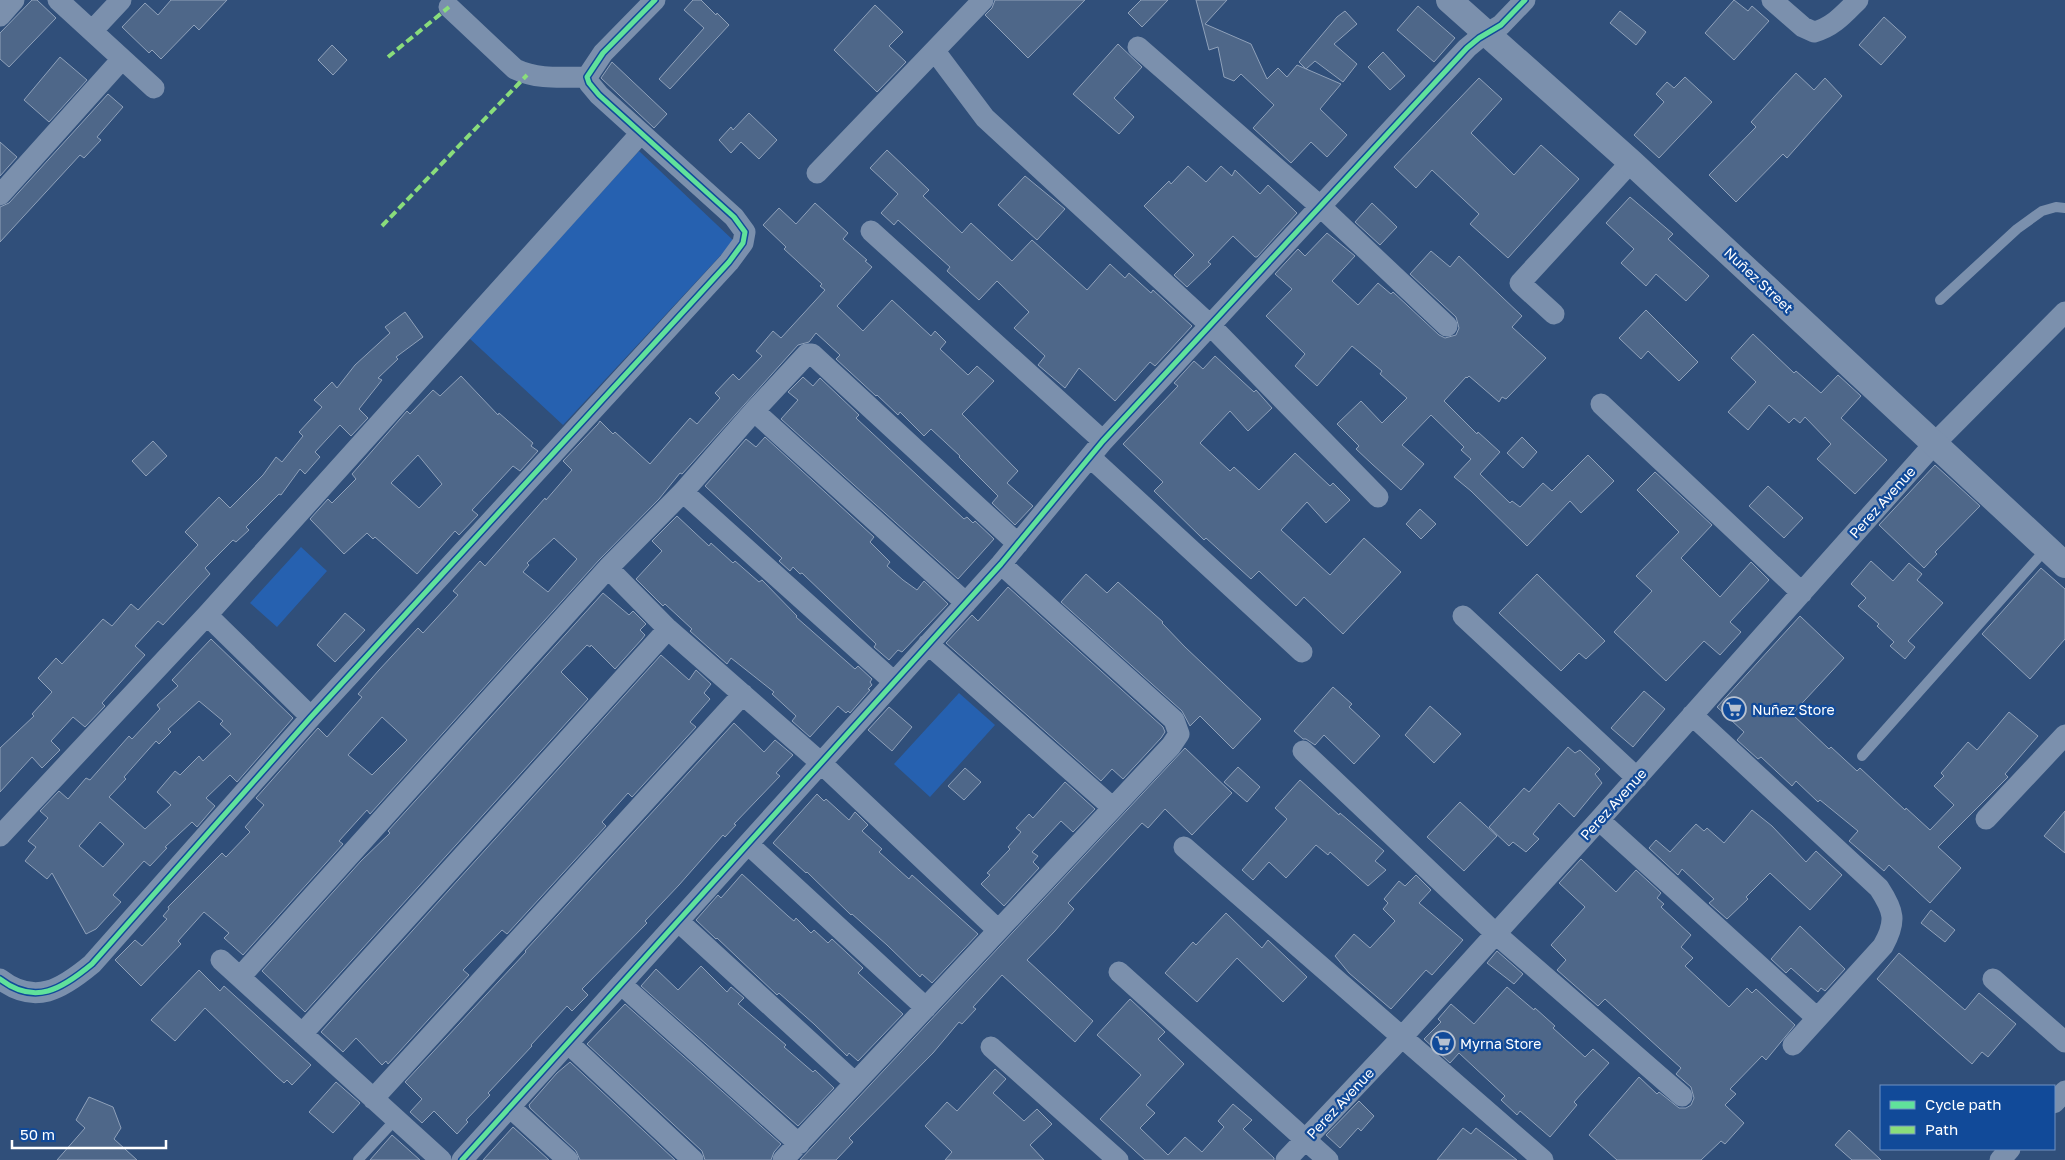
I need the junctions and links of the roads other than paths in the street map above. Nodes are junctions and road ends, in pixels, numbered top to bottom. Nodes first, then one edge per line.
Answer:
1 (14, 0) edge
2 (58, 0) edge
3 (121, 0) edge
4 (654, 0) edge
5 (983, 0) edge
6 (1449, 0) edge
7 (1525, 0) edge
8 (1772, 0) edge
9 (1858, 0) edge
10 (449, 8) dead end
11 (0, 16) edge
12 (92, 31) junction
13 (1486, 34) junction
14 (1138, 47) dead end
15 (940, 58) dead end
16 (122, 59) junction
17 (587, 77) junction
18 (154, 88) dead end
19 (641, 134) junction
20 (1631, 162) junction
21 (817, 173) dead end
22 (0, 194) edge
23 (1321, 207) junction
24 (2065, 208) edge
25 (871, 231) dead end
26 (1940, 300) dead end
27 (2065, 312) edge
28 (1554, 314) dead end
29 (1211, 326) junction
30 (1448, 326) dead end
31 (1602, 404) dead end
32 (754, 411) junction
33 (1934, 444) junction
34 (1097, 449) junction
35 (683, 492) junction
36 (1378, 496) dead end
37 (1018, 544) junction
38 (2056, 556) edge
39 (1001, 564) junction
40 (608, 568) junction
41 (1802, 593) junction
42 (966, 602) junction
43 (206, 615) junction
44 (1463, 616) dead end
45 (668, 629) junction
46 (928, 644) junction
47 (1302, 652) dead end
48 (894, 682) junction
49 (743, 694) junction
50 (1692, 715) junction
51 (311, 717) junction
52 (2065, 735) edge
53 (1303, 751) dead end
54 (1862, 756) dead end
55 (820, 763) junction
56 (1637, 778) junction
57 (1113, 808) junction
58 (1986, 819) dead end
59 (1599, 820) junction
60 (0, 836) edge
61 (748, 844) junction
62 (1184, 848) dead end
63 (678, 921) junction
64 (998, 930) junction
65 (1496, 934) junction
66 (221, 960) dead end
67 (1119, 972) dead end
68 (240, 977) junction
69 (0, 979) edge
70 (1993, 979) dead end
71 (621, 984) junction
72 (926, 1008) junction
73 (1817, 1018) junction
74 (302, 1034) junction
75 (1402, 1036) junction
76 (2065, 1042) edge
77 (568, 1043) junction
78 (1793, 1045) dead end
79 (990, 1047) dead end
80 (855, 1083) junction
81 (2065, 1091) edge
82 (1682, 1096) dead end
83 (373, 1099) junction
84 (2055, 1102) edge
85 (510, 1107) junction
86 (396, 1119) junction
87 (1305, 1140) junction
88 (799, 1144) junction
89 (2009, 1150) edge
90 (358, 1160) edge
91 (441, 1160) edge
92 (462, 1160) edge
93 (568, 1160) edge
94 (693, 1160) edge
95 (783, 1160) edge
96 (1118, 1160) edge
97 (1286, 1160) edge
98 (1328, 1160) edge
99 (1543, 1160) edge
100 (2000, 1160) edge

1 - 11 street
2 - 12 street
3 - 12 street
4 - 17 street
5 - 21 street
6 - 13 street, Nuñez Street
7 - 13 street
8 - 9 street
10 - 17 street
12 - 16 street
13 - 20 street, Nuñez Street
13 - 23 street
14 - 23 street
15 - 29 street
16 - 18 street
16 - 22 street
17 - 19 street
19 - 43 street
19 - 51 street
20 - 28 street
20 - 33 street, Nuñez Street
23 - 29 street
23 - 30 street
24 - 26 lane
25 - 34 street
27 - 33 street, Perez Avenue
29 - 34 street
29 - 36 street
31 - 41 street
32 - 35 street
32 - 37 street
32 - 42 street
33 - 38 street, Nuñez Street
33 - 41 street, Perez Avenue
34 - 37 street
34 - 47 street
35 - 40 street
35 - 48 street
37 - 39 street
38 - 54 lane
39 - 42 street
39 - 57 street
40 - 45 street
40 - 68 street
41 - 50 street, Perez Avenue
42 - 46 street
43 - 51 street
43 - 60 street
44 - 56 street
45 - 49 street
45 - 74 street
46 - 48 street
46 - 57 street
48 - 55 street
49 - 55 street
49 - 83 street
50 - 56 street, Perez Avenue
50 - 73 street
51 - 69 street
52 - 58 street
53 - 65 street
55 - 61 street
55 - 64 street
56 - 59 street, Perez Avenue
57 - 64 street
59 - 65 street, Perez Avenue
59 - 73 street
61 - 63 street
61 - 72 street
62 - 75 street
63 - 71 street
63 - 80 street
64 - 72 street
65 - 75 street, Perez Avenue
65 - 82 street
66 - 68 street
67 - 87 street
68 - 74 street
70 - 76 street
71 - 77 street
71 - 88 street
72 - 80 street
73 - 78 street
74 - 83 street
75 - 87 street, Perez Avenue
75 - 99 street
77 - 85 street
77 - 94 street
79 - 96 street
80 - 88 street
81 - 84 street
83 - 86 street
85 - 92 street
85 - 93 street
86 - 90 lane
86 - 91 street
87 - 97 street, Perez Avenue
87 - 98 street
88 - 95 street
89 - 100 street

